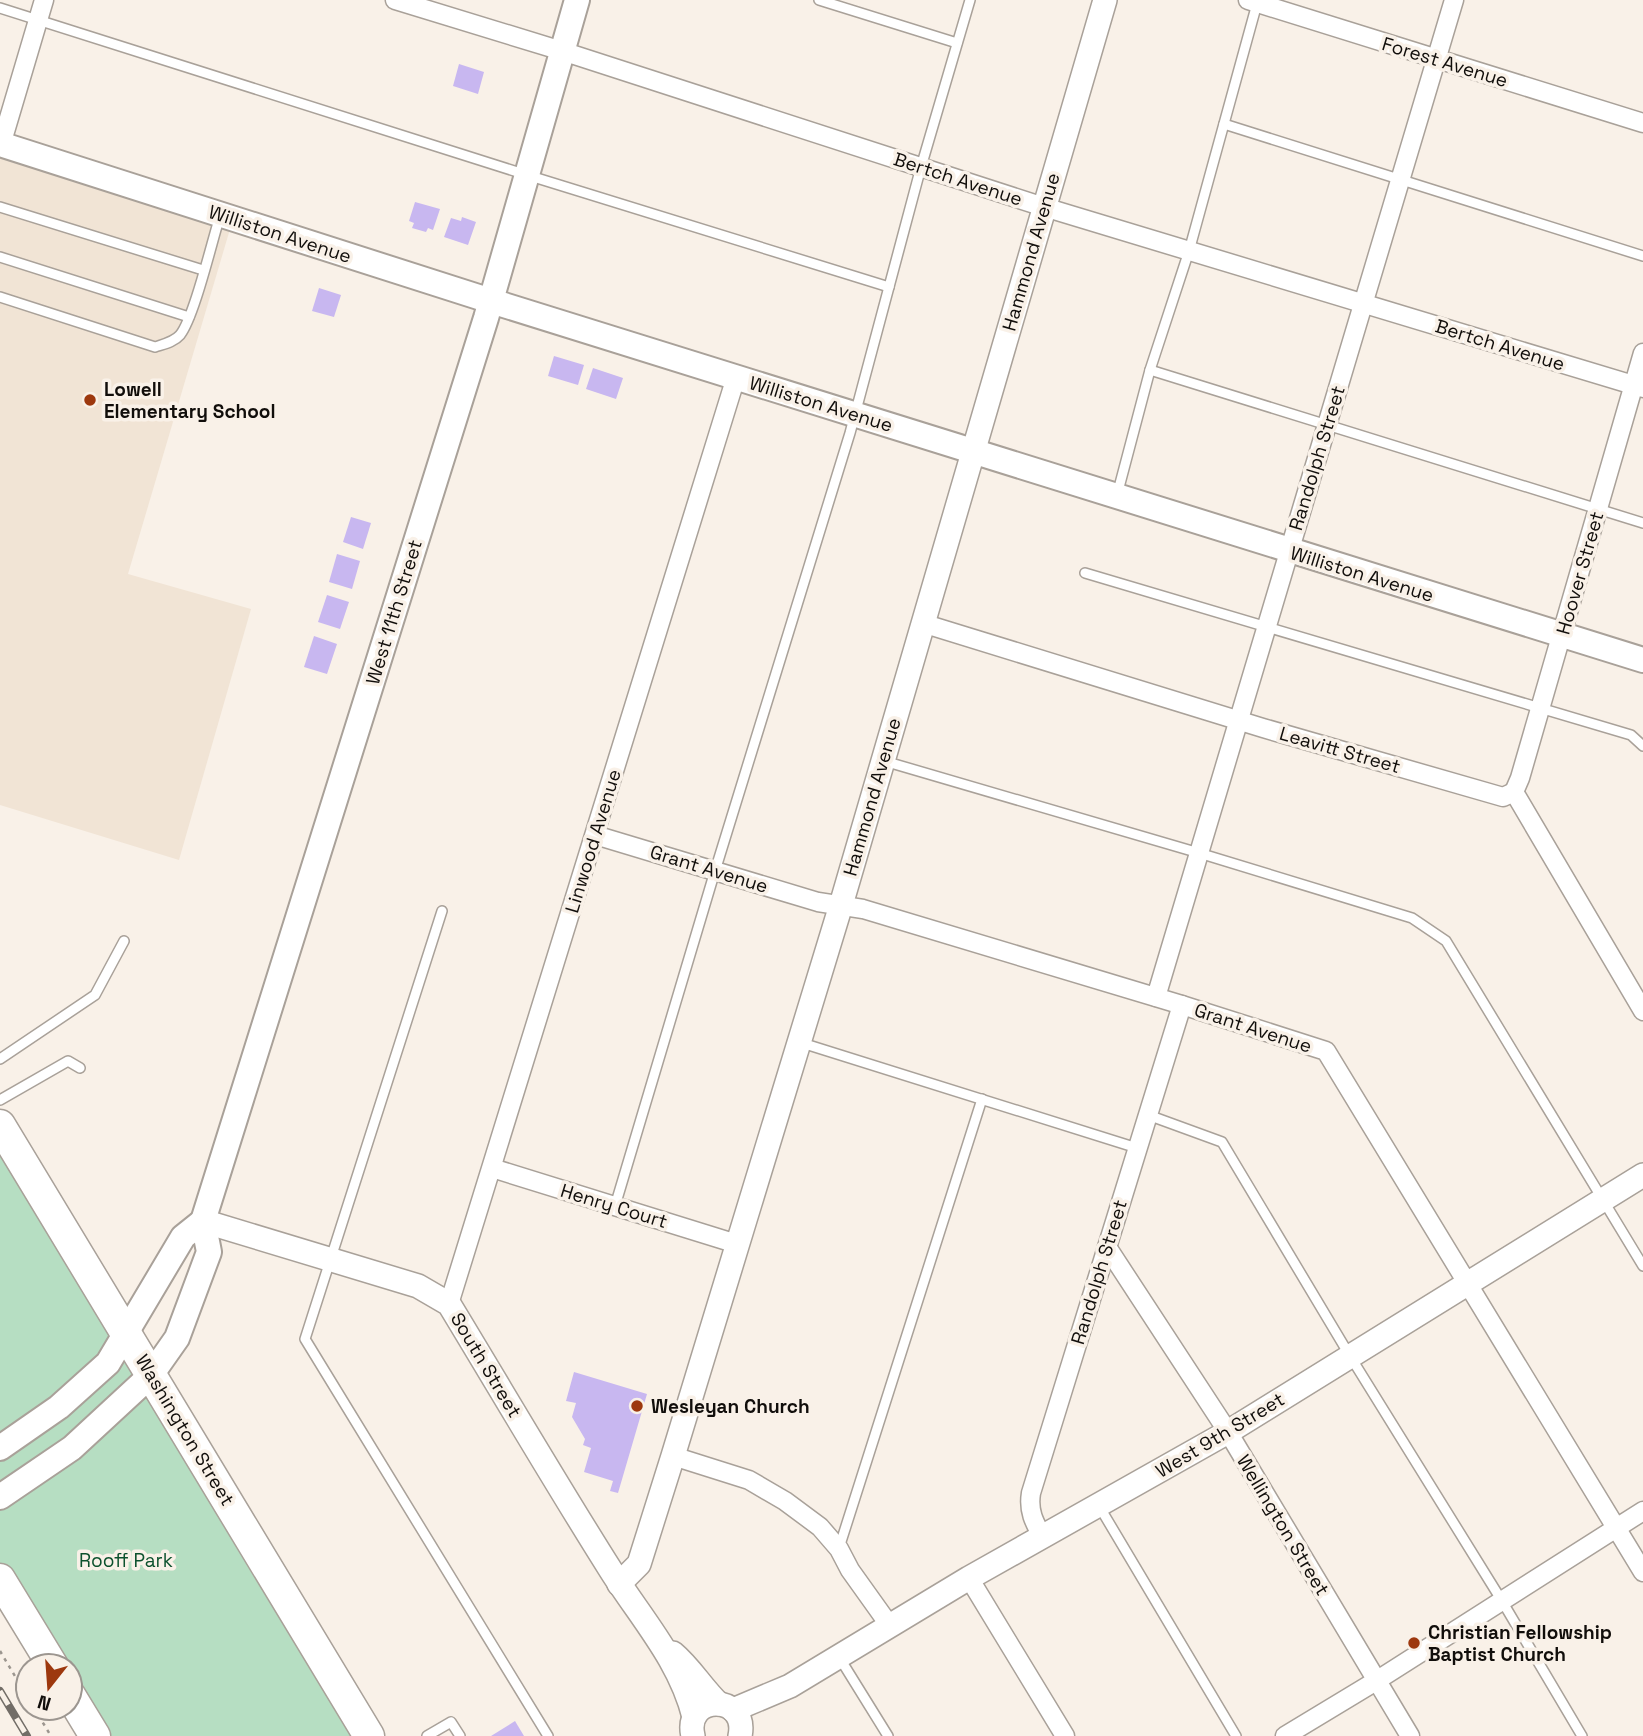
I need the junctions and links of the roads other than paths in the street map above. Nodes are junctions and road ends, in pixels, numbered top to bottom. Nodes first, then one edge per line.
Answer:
1 (44, 0) edge
2 (395, 0) edge
3 (577, 0) edge
4 (819, 0) edge
5 (970, 0) edge
6 (1105, 0) edge
7 (1454, 0) edge
8 (1254, 1) edge
9 (0, 8) edge
10 (38, 20) junction
11 (957, 43) junction
12 (562, 51) junction
13 (1436, 60) junction
14 (1643, 123) edge
15 (1224, 124) junction
16 (1, 146) edge
17 (920, 167) junction
18 (527, 175) junction
19 (1401, 181) junction
20 (0, 207) edge
21 (1044, 207) junction
22 (220, 215) junction
23 (1189, 251) junction
24 (1643, 256) edge
25 (0, 257) edge
26 (203, 270) junction
27 (889, 287) junction
28 (0, 298) edge
29 (491, 301) junction
30 (1363, 304) junction
31 (189, 317) junction
32 (1643, 354) edge
33 (1150, 370) junction
34 (736, 377) junction
35 (1638, 386) edge
36 (855, 414) junction
37 (1327, 426) junction
38 (973, 450) junction
39 (1117, 496) junction
40 (1598, 510) junction
41 (1643, 523) edge
42 (1289, 551) junction
43 (1085, 573) dead end
44 (922, 623) junction
45 (1266, 627) junction
46 (1562, 635) junction
47 (1643, 660) edge
48 (1540, 709) junction
49 (1239, 720) junction
50 (1643, 746) edge
51 (882, 761) junction
52 (1514, 792) junction
53 (595, 835) junction
54 (1199, 853) junction
55 (715, 871) junction
56 (841, 905) junction
57 (442, 911) dead end
58 (124, 941) dead end
59 (1156, 997) junction
60 (1182, 1005) junction
61 (1643, 1011) edge
62 (799, 1042) junction
63 (0, 1059) edge
64 (80, 1068) dead end
65 (982, 1099) junction
66 (0, 1100) edge
67 (1148, 1115) junction
68 (0, 1125) edge
69 (1137, 1149) junction
70 (492, 1168) junction
71 (1643, 1175) edge
72 (1604, 1199) junction
73 (615, 1206) junction
74 (204, 1221) junction
75 (737, 1244) junction
76 (1107, 1247) junction
77 (331, 1260) junction
78 (1643, 1266) edge
79 (1467, 1283) junction
80 (449, 1304) junction
81 (126, 1332) junction
82 (1350, 1356) junction
83 (151, 1375) junction
84 (1228, 1432) junction
85 (0, 1448) edge
86 (673, 1457) junction
87 (0, 1497) edge
88 (1099, 1506) junction
89 (1643, 1511) edge
90 (1616, 1528) junction
91 (1043, 1538) junction
92 (839, 1549) junction
93 (1643, 1572) edge
94 (969, 1578) junction
95 (0, 1580) edge
96 (620, 1584) junction
97 (1502, 1601) junction
98 (9, 1604) edge
99 (890, 1626) junction
100 (663, 1644) junction
101 (42, 1652) edge
102 (839, 1657) junction
103 (1376, 1681) junction
104 (790, 1686) junction
105 (726, 1707) junction
106 (84, 1718) edge
107 (693, 1726) edge
108 (740, 1734) edge
109 (95, 1736) edge
110 (369, 1736) edge
111 (428, 1736) edge
112 (460, 1736) edge
113 (548, 1736) edge
114 (888, 1736) edge
115 (1065, 1736) edge
116 (1236, 1736) edge
117 (1285, 1736) edge
118 (1410, 1736) edge
119 (1582, 1736) edge

1 - 10 street
2 - 12 street, Bertch Avenue
3 - 12 main road, West 11th Street
4 - 11 lane
5 - 11 lane
6 - 21 street, Hammond Avenue
7 - 13 street, Randolph Street
8 - 13 street, Forest Avenue
8 - 15 lane
9 - 10 lane
10 - 16 street
10 - 18 lane
11 - 17 lane
12 - 17 street, Bertch Avenue
12 - 18 main road, West 11th Street
13 - 14 street, Forest Avenue
13 - 19 street, Randolph Street
15 - 19 lane
15 - 23 lane
16 - 22 main road, Williston Avenue
17 - 21 street, Bertch Avenue
17 - 27 lane
18 - 27 lane
18 - 29 main road, West 11th Street
19 - 24 lane
19 - 30 street, Randolph Street
20 - 26 lane
21 - 23 street, Bertch Avenue
21 - 38 street, Hammond Avenue
22 - 26 lane
22 - 29 main road, Williston Avenue
23 - 30 street, Bertch Avenue
23 - 33 lane
25 - 31 lane
26 - 31 lane
27 - 36 lane
28 - 31 lane
29 - 34 main road, Williston Avenue
29 - 74 main road, West 11th Street
30 - 35 street, Bertch Avenue
30 - 37 street, Randolph Street
32 - 35 street, Hoover Street
33 - 37 lane
33 - 39 lane
34 - 36 main road, Williston Avenue
34 - 53 street, Linwood Avenue
35 - 40 street, Hoover Street
36 - 38 main road, Williston Avenue
36 - 55 lane
37 - 40 lane
37 - 42 street, Randolph Street
38 - 39 main road, Williston Avenue
38 - 44 street, Hammond Avenue
39 - 42 main road, Williston Avenue
40 - 41 lane
40 - 46 street, Hoover Street
42 - 45 street, Randolph Street
42 - 46 main road, Williston Avenue
43 - 45 lane
44 - 49 street, Leavitt Street
44 - 51 street, Hammond Avenue
45 - 48 lane
45 - 49 street, Randolph Street
46 - 47 main road, Williston Avenue
46 - 48 street, Hoover Street
48 - 50 lane
48 - 52 street, Hoover Street
49 - 52 street, Leavitt Street
49 - 54 street, Randolph Street
51 - 54 lane
51 - 56 street, Hammond Avenue
52 - 61 street
53 - 55 street, Grant Avenue
53 - 70 street, Linwood Avenue
54 - 59 street, Randolph Street
54 - 72 lane
55 - 56 street, Grant Avenue
55 - 73 lane
56 - 59 street, Grant Avenue
56 - 62 street, Hammond Avenue
57 - 77 lane
58 - 63 lane
59 - 60 street, Grant Avenue
60 - 67 street, Randolph Street
60 - 79 street, Grant Avenue
62 - 65 lane
62 - 75 street, Hammond Avenue
64 - 66 lane
65 - 69 lane
65 - 92 lane
67 - 69 street, Randolph Street
67 - 82 lane
68 - 81 highway, Washington Street
69 - 76 street, Randolph Street
70 - 73 street, Henry Court
70 - 80 street, Linwood Avenue
71 - 72 street, West 9th Street
72 - 78 lane
72 - 79 street, West 9th Street
73 - 75 street, Henry Court
74 - 77 street, South Street
74 - 81 main road
74 - 83 main road, West 11th Street
75 - 86 street, Hammond Avenue
76 - 84 street, Wellington Street
76 - 91 street, Randolph Street
77 - 80 street, South Street
77 - 113 lane
79 - 82 street, West 9th Street
79 - 90 street, Grant Avenue
80 - 96 street, South Street
81 - 83 highway, Washington Street
81 - 85 main road
82 - 84 street, West 9th Street
82 - 97 lane
83 - 87 main road, West 11th Street
83 - 110 highway, Washington Street
84 - 88 street, West 9th Street
84 - 103 street, Wellington Street
86 - 92 street
86 - 96 street, Hammond Avenue
88 - 91 street, West 9th Street
88 - 116 lane
89 - 90 street
90 - 93 street, Grant Avenue
90 - 97 street
91 - 94 street, West 9th Street
92 - 99 street
94 - 99 street, West 9th Street
94 - 115 street
95 - 98 highway
96 - 100 street, South Street
97 - 103 street
97 - 119 lane
98 - 101 highway
99 - 102 street, West 9th Street
100 - 105 street, South Street
100 - 107 street, South Street
102 - 104 street, West 9th Street
102 - 114 lane
103 - 117 street
103 - 118 street, Wellington Street
104 - 105 street, West 9th Street
104 - 108 street, West 9th Street
105 - 107 street, West 9th Street
105 - 108 street, South Street
106 - 109 highway
111 - 112 lane

